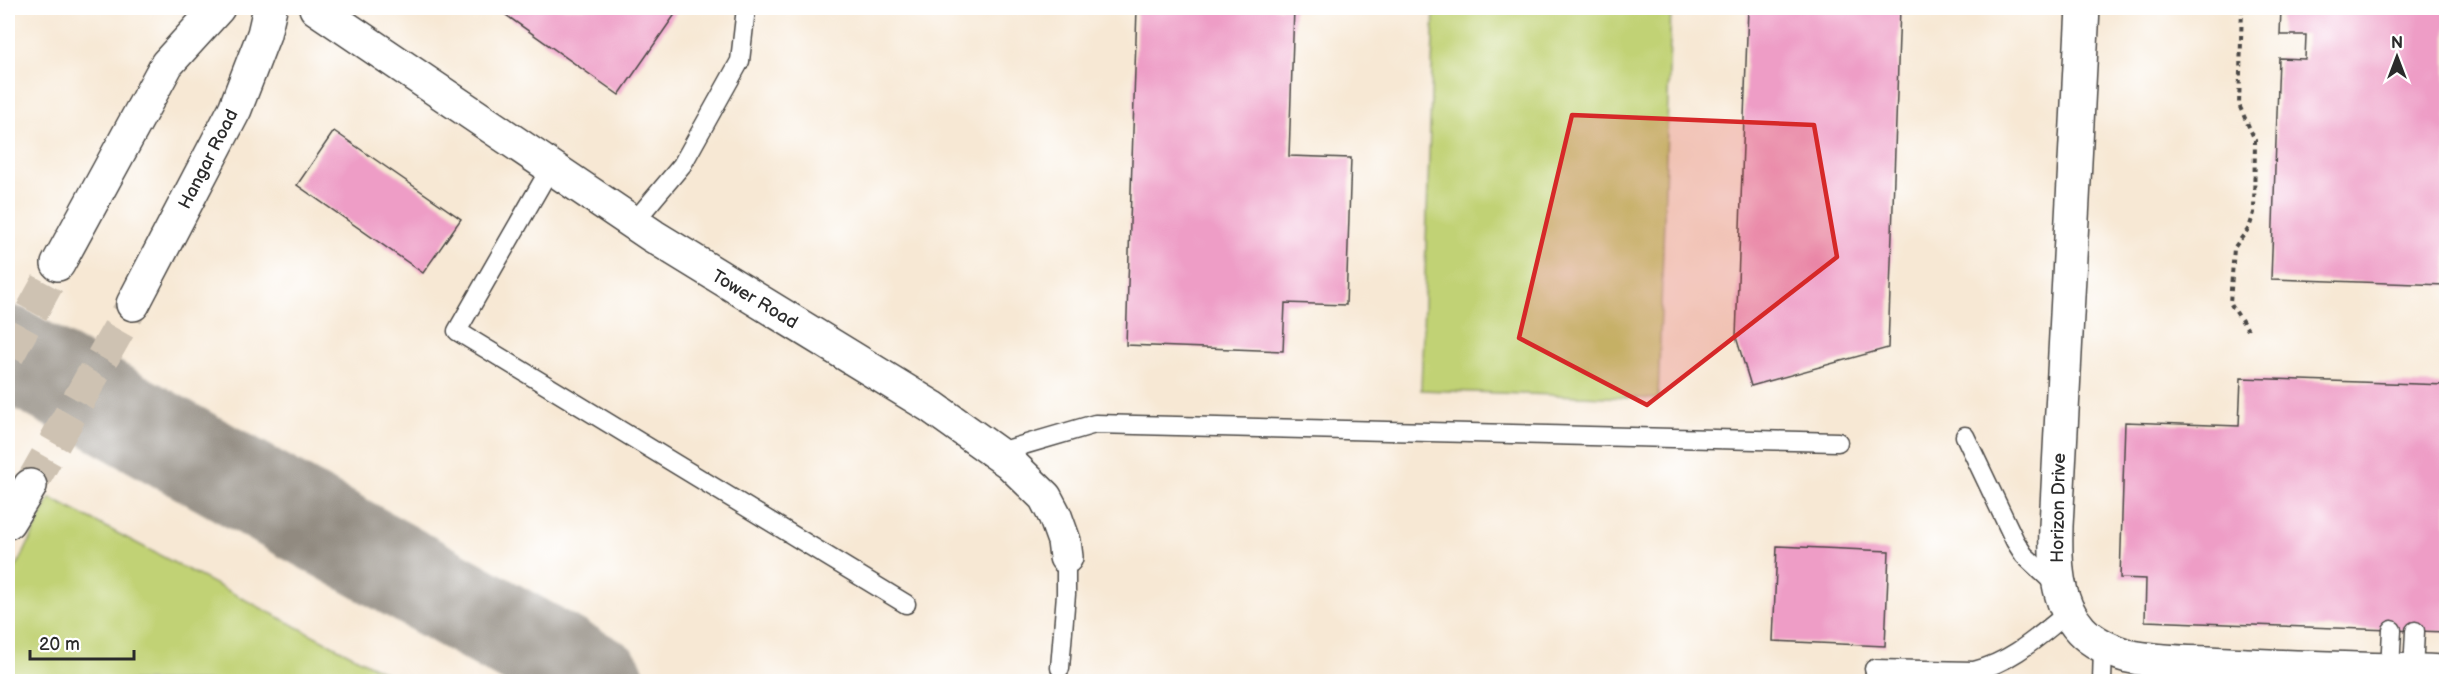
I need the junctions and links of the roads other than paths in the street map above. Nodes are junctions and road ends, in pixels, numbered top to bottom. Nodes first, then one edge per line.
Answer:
1 (218, 8) edge
2 (270, 8) edge
3 (315, 8) edge
4 (746, 8) edge
5 (2082, 8) edge
6 (551, 167) junction
7 (634, 222) junction
8 (58, 264) tunnel mouth
9 (133, 304) tunnel mouth
10 (1965, 435) dead end
11 (1838, 442) dead end
12 (996, 453) junction
13 (30, 486) tunnel mouth
14 (8, 522) edge
15 (1066, 557) joint
16 (2065, 601) junction
17 (906, 604) dead end
18 (2392, 630) dead end
19 (2415, 631) dead end
20 (2103, 646) junction
21 (1060, 668) dead end
22 (1874, 669) dead end
23 (2165, 671) edge
24 (2446, 672) edge
25 (2398, 673) edge
26 (1993, 674) edge
27 (2102, 681) edge

1 - 8 street
2 - 9 street, Hangar Road
3 - 6 street, Tower Road
4 - 7 lane
5 - 16 street, Horizon Drive
6 - 7 street, Tower Road
6 - 17 lane
7 - 12 street, Tower Road
10 - 16 lane
11 - 12 lane
12 - 15 street, Tower Road
13 - 14 street
15 - 21 lane, Tower Road
16 - 20 street, Horizon Drive
16 - 26 lane
18 - 25 lane
19 - 25 lane
20 - 23 street, Horizon Drive
20 - 27 lane
22 - 26 lane
23 - 25 street, Horizon Drive
24 - 25 street, Horizon Drive

